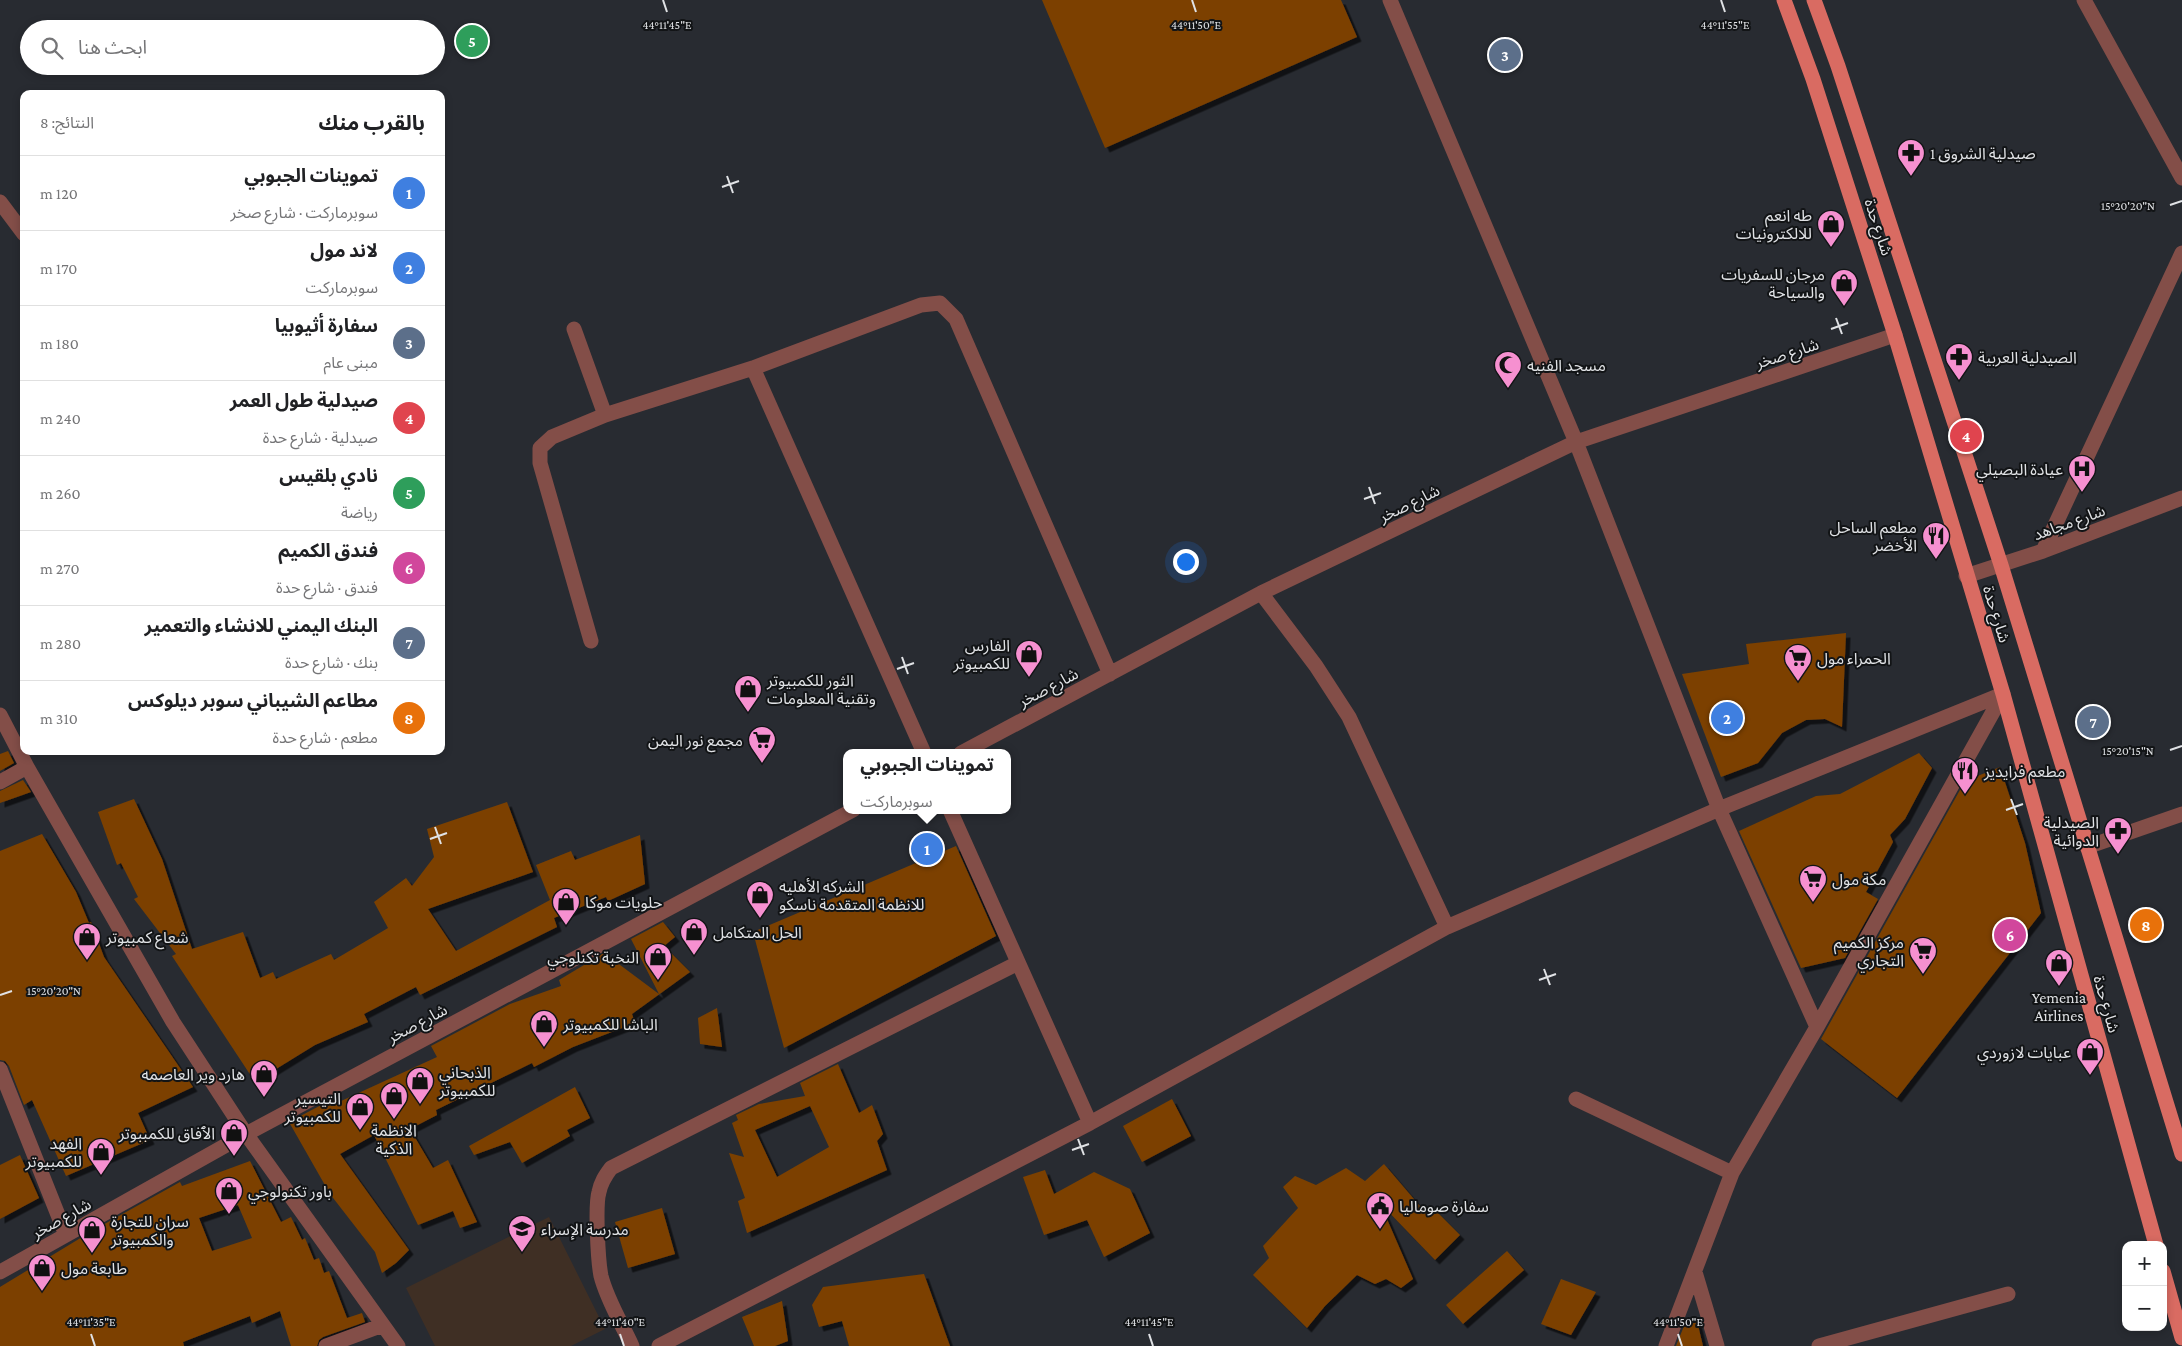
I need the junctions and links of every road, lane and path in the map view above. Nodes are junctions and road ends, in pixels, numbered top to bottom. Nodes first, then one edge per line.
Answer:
1 (1390, 0) edge
2 (1784, 0) edge
3 (1814, 0) edge
4 (2084, 0) edge
5 (2182, 178) edge
6 (0, 202) edge
7 (5, 217) edge
8 (20, 230) edge
9 (2182, 253) edge
10 (574, 328) dead end
11 (1895, 335) junction
12 (753, 368) junction
13 (605, 415) junction
14 (1576, 442) junction
15 (2182, 498) edge
16 (2043, 550) junction
17 (2000, 565) junction
18 (1966, 576) junction
19 (1262, 593) junction
20 (591, 641) dead end
21 (1110, 674) junction
22 (2003, 694) junction
23 (0, 715) edge
24 (922, 749) edge
25 (969, 749) edge
26 (20, 752) edge
27 (22, 755) edge
28 (28, 767) junction
29 (0, 782) edge
30 (1719, 809) junction
31 (846, 814) edge
32 (952, 814) edge
33 (2182, 814) edge
34 (2087, 847) junction
35 (1447, 927) junction
36 (1018, 964) junction
37 (1817, 1027) junction
38 (0, 1069) edge
39 (1576, 1099) dead end
40 (1090, 1123) junction
41 (246, 1134) junction
42 (2182, 1154) edge
43 (1732, 1174) junction
44 (66, 1235) junction
45 (2155, 1241) edge
46 (0, 1272) edge
47 (1695, 1272) junction
48 (2167, 1285) edge
49 (2008, 1294) dead end
50 (383, 1325) junction
51 (2182, 1338) edge
52 (326, 1346) edge
53 (398, 1346) edge
54 (632, 1346) edge
55 (659, 1346) edge
56 (1666, 1346) edge
57 (1717, 1346) edge
58 (1819, 1346) edge

1 - 14 street
2 - 11 main road, شارع حدة
3 - 17 main road, شارع حدة
4 - 5 street
6 - 7 street
7 - 8 street
9 - 16 street
10 - 13 street
11 - 14 street, شارع صخر
11 - 18 main road, شارع حدة
12 - 13 street
12 - 21 street
12 - 24 street
13 - 20 street
14 - 19 street, شارع صخر
14 - 30 street
15 - 16 street, شارع مجاهد
16 - 17 street, شارع مجاهد
17 - 18 street, شارع مجاهد
17 - 34 main road, شارع حدة
18 - 22 main road, شارع حدة
19 - 21 street, شارع صخر
19 - 35 street
21 - 25 street, شارع صخر
22 - 30 street
22 - 37 street
22 - 45 main road, شارع حدة
23 - 26 street
27 - 28 street
28 - 29 street
28 - 41 street
30 - 35 street
30 - 37 street
31 - 41 street, شارع صخر
32 - 36 street
33 - 34 street
34 - 42 main road, شارع حدة
35 - 40 street
36 - 40 street
36 - 54 street
37 - 43 street
38 - 44 street
39 - 43 street
40 - 55 street
41 - 44 street, شارع صخر
41 - 50 street
43 - 47 street
44 - 46 street, شارع صخر
47 - 56 street
47 - 57 street
48 - 51 main road
49 - 58 street
50 - 52 street
50 - 53 street

